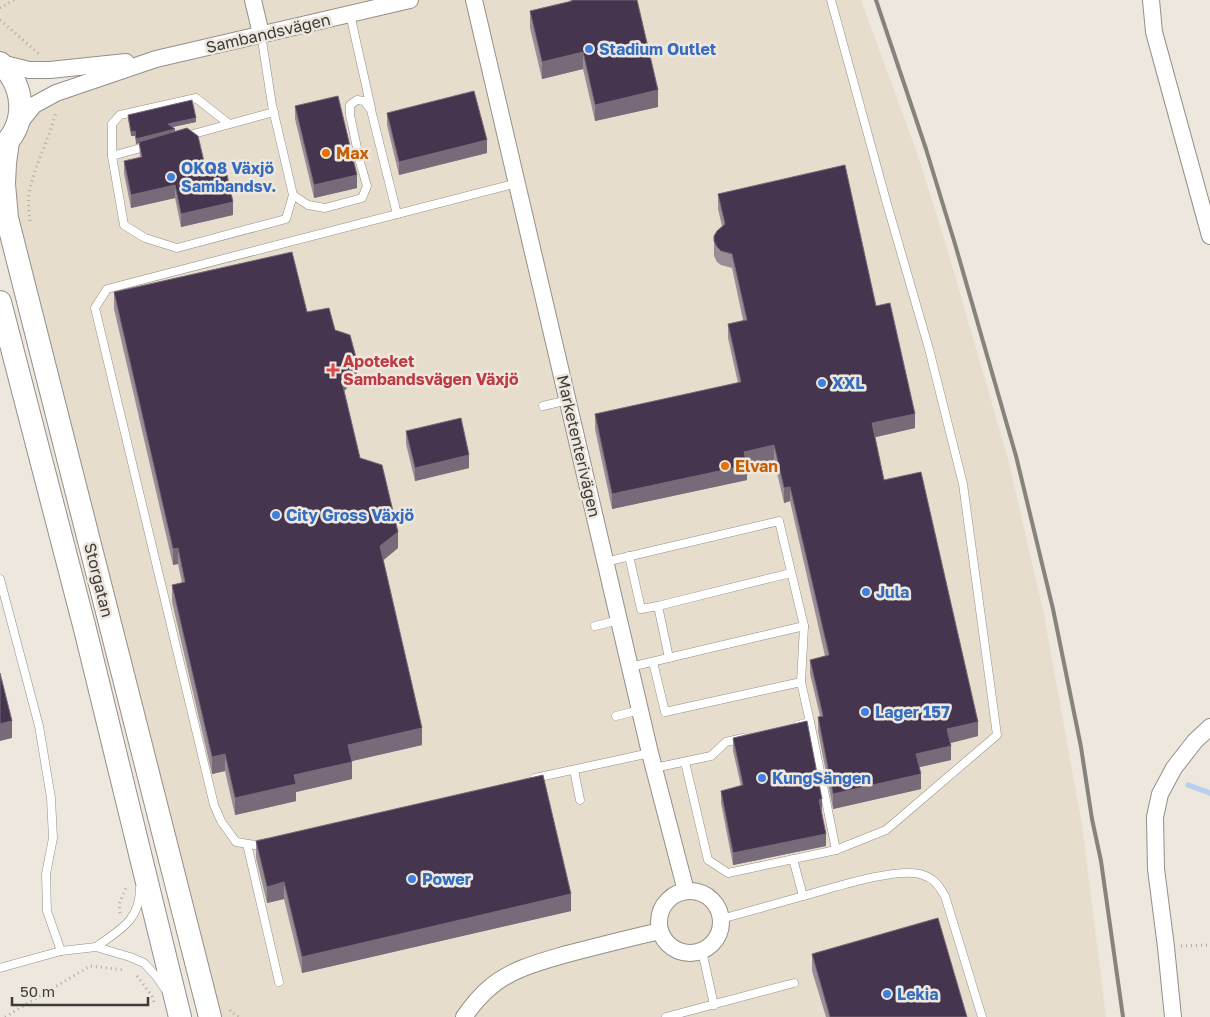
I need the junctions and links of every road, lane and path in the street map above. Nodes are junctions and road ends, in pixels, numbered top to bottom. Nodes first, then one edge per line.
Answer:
1 (14, 0) edge
2 (253, 0) edge
3 (410, 0) edge
4 (474, 0) edge
5 (831, 0) edge
6 (1151, 0) edge
7 (0, 8) edge
8 (350, 14) junction
9 (0, 20) edge
10 (261, 34) junction
11 (42, 56) dead end
12 (156, 59) junction
13 (0, 63) edge
14 (58, 106) dead end
15 (371, 110) junction
16 (274, 112) junction
17 (229, 124) junction
18 (8, 139) edge
19 (175, 139) edge
20 (157, 144) edge
21 (112, 156) junction
22 (517, 183) junction
23 (293, 195) junction
24 (397, 214) junction
25 (31, 228) dead end
26 (1210, 236) edge
27 (0, 302) edge
28 (568, 400) junction
29 (543, 406) dead end
30 (628, 556) junction
31 (606, 562) junction
32 (791, 574) junction
33 (0, 579) edge
34 (658, 606) junction
35 (619, 620) junction
36 (595, 626) dead end
37 (804, 626) junction
38 (669, 658) junction
39 (653, 662) junction
40 (630, 667) junction
41 (801, 682) junction
42 (640, 710) junction
43 (616, 716) dead end
44 (810, 722) junction
45 (792, 727) edge
46 (1210, 727) edge
47 (754, 735) edge
48 (652, 760) junction
49 (685, 762) junction
50 (574, 770) junction
51 (525, 781) edge
52 (580, 800) dead end
53 (274, 841) edge
54 (247, 844) junction
55 (836, 850) junction
56 (140, 852) junction
57 (793, 859) junction
58 (686, 890) junction
59 (803, 896) junction
60 (721, 919) junction
61 (660, 931) junction
62 (1210, 945) edge
63 (96, 947) junction
64 (1166, 947) junction
65 (702, 950) junction
66 (61, 952) junction
67 (0, 968) edge
68 (133, 971) dead end
69 (279, 982) dead end
70 (794, 983) dead end
71 (714, 1005) junction
72 (219, 1011) edge
73 (179, 1013) edge
74 (5, 1017) edge
75 (239, 1017) edge
76 (464, 1017) edge
77 (666, 1017) edge
78 (982, 1017) edge
79 (1173, 1017) edge

1 - 7 path
2 - 10 street
3 - 8 street, Sambandsvägen
4 - 22 street, Marketenterivägen
5 - 55 lane
6 - 26 street
8 - 10 street, Sambandsvägen
8 - 15 lane
9 - 11 path
10 - 12 street, Sambandsvägen
10 - 16 lane
12 - 13 street, Sambandsvägen
12 - 18 street, Sambandsvägen
13 - 18 main road, Storgatan
14 - 25 path
15 - 23 lane
15 - 24 lane
16 - 17 lane
16 - 23 lane
17 - 19 lane
17 - 21 lane
18 - 72 main road, Storgatan
20 - 21 lane
21 - 23 lane
22 - 24 lane
22 - 28 street, Marketenterivägen
24 - 54 lane
27 - 56 main road, Storgatan
28 - 29 lane
28 - 31 street, Marketenterivägen
30 - 31 lane
30 - 32 lane
30 - 34 lane
31 - 35 street, Marketenterivägen
32 - 34 lane
32 - 37 lane
33 - 66 lane
34 - 38 lane
35 - 36 lane
35 - 40 street, Marketenterivägen
37 - 38 lane
37 - 41 lane
38 - 39 lane
39 - 40 lane
39 - 41 lane
40 - 42 street, Marketenterivägen
41 - 44 lane
42 - 43 lane
42 - 48 street, Marketenterivägen
44 - 45 lane
44 - 55 lane
46 - 64 street
47 - 49 lane
48 - 49 lane
48 - 50 lane
48 - 58 street, Marketenterivägen
49 - 57 lane
50 - 51 lane
50 - 52 lane
53 - 54 lane
54 - 69 lane
55 - 57 lane
56 - 63 lane
56 - 73 main road, Storgatan
57 - 59 lane
58 - 60 street
58 - 61 street
59 - 60 lane
59 - 78 lane
60 - 65 street
61 - 65 street
61 - 76 street
62 - 64 path
63 - 66 lane
63 - 73 lane
64 - 79 street
65 - 71 lane
66 - 67 lane
68 - 74 path
70 - 71 lane
71 - 77 lane
72 - 75 path

